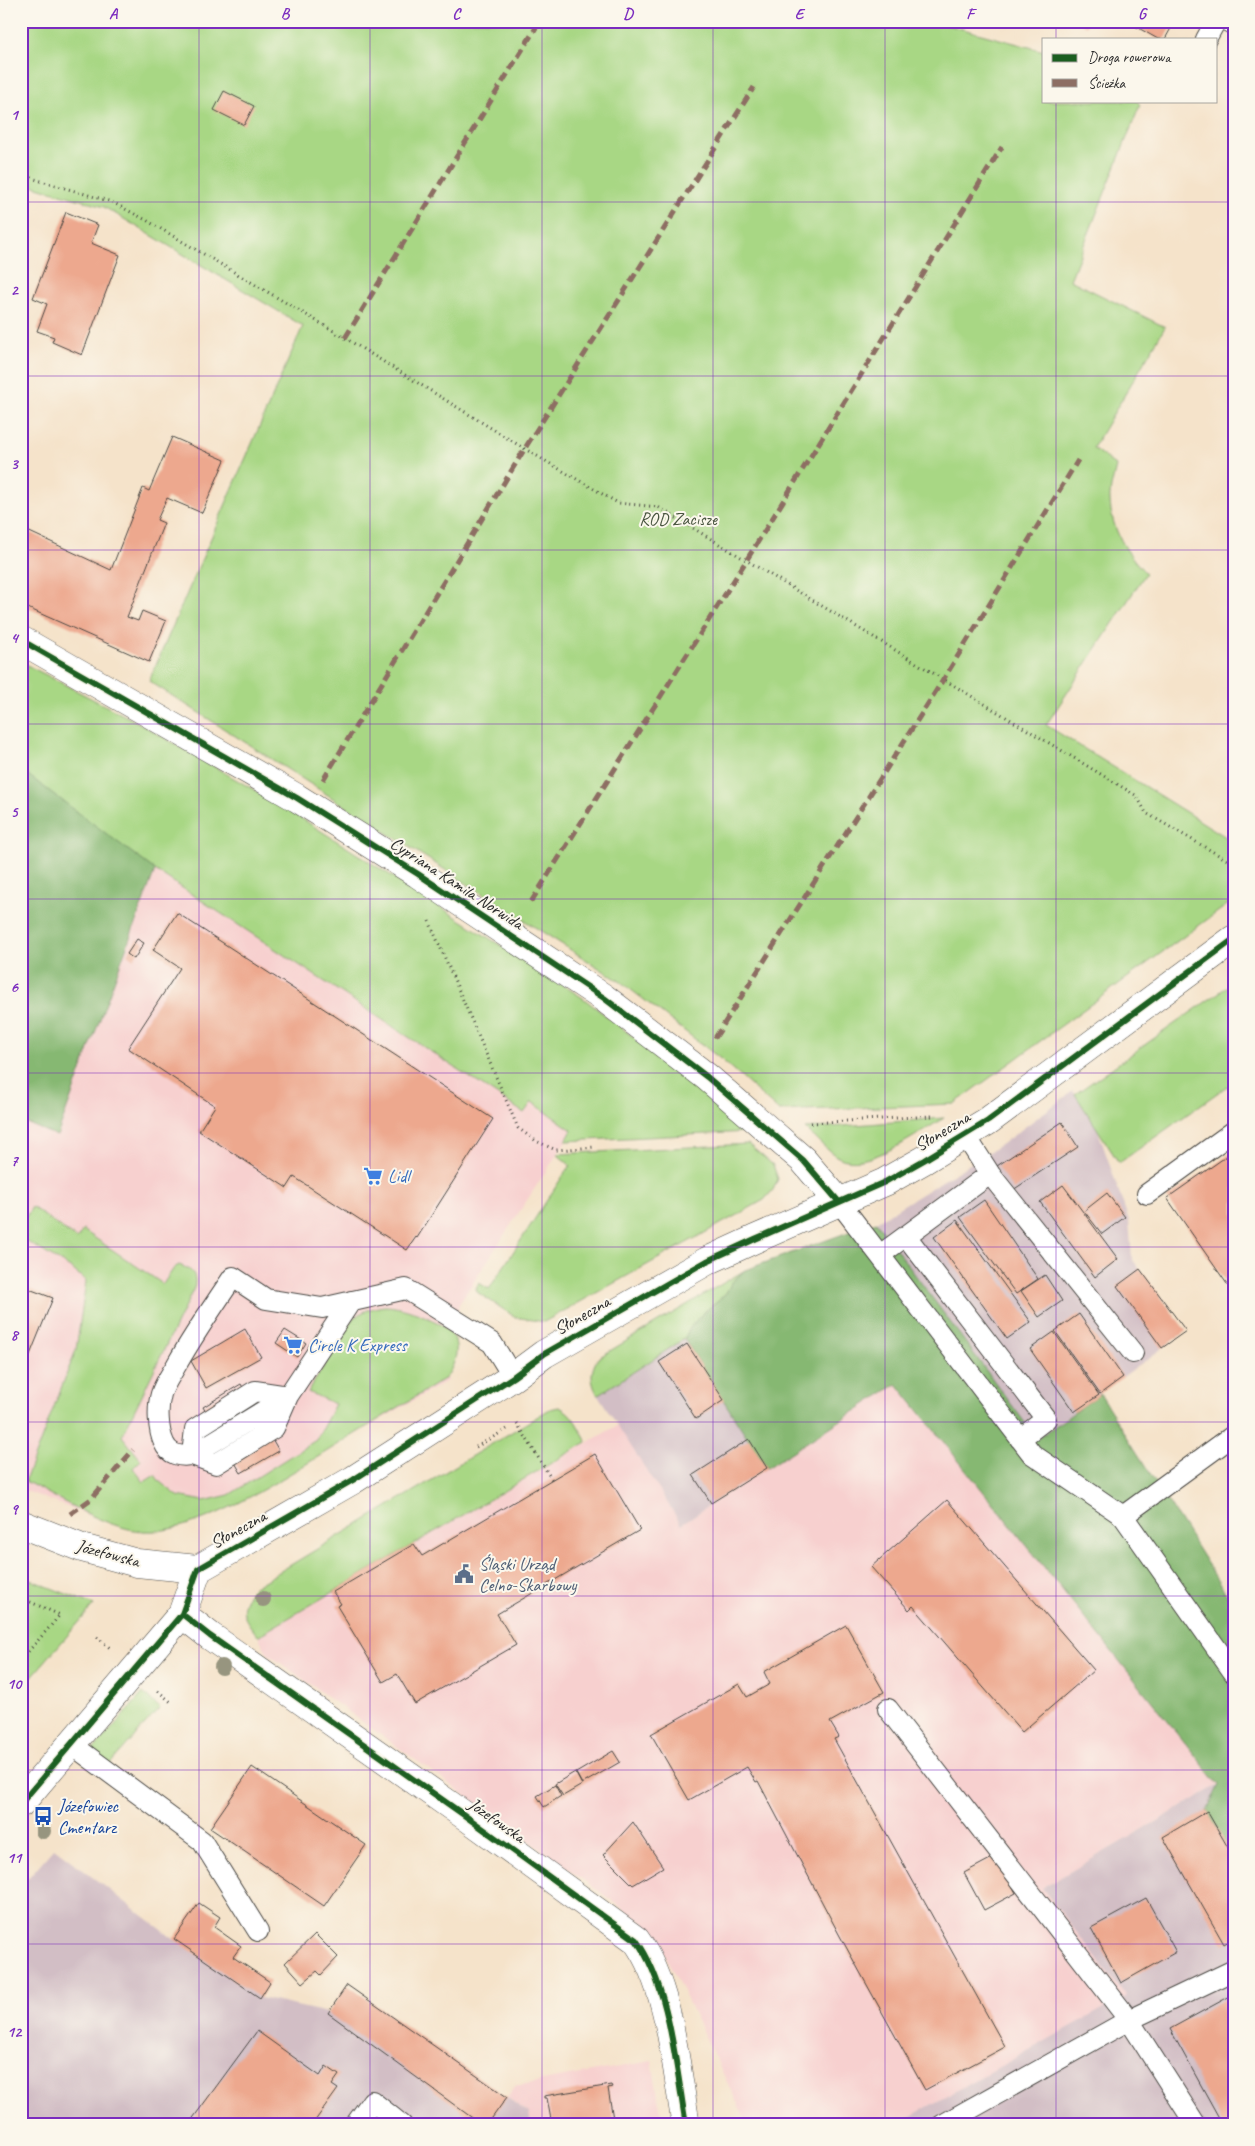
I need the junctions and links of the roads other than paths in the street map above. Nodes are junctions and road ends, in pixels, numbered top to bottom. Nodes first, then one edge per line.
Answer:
1 (1216, 21) edge
2 (1227, 21) edge
3 (1234, 26) edge
4 (1207, 38) edge
5 (21, 640) edge
6 (1234, 939) edge
7 (1234, 1131) edge
8 (965, 1135) junction
9 (990, 1174) junction
10 (1147, 1194) dead end
11 (839, 1202) junction
12 (906, 1236) junction
13 (880, 1255) junction
14 (351, 1302) junction
15 (1133, 1354) dead end
16 (513, 1377) junction
17 (1234, 1435) edge
18 (1020, 1439) junction
19 (1123, 1516) junction
20 (21, 1524) edge
21 (198, 1569) junction
22 (182, 1614) junction
23 (1234, 1673) edge
24 (888, 1709) dead end
25 (71, 1744) junction
26 (21, 1802) edge
27 (258, 1931) dead end
28 (1234, 1970) edge
29 (1129, 2020) junction
30 (355, 2125) edge
31 (402, 2125) edge
32 (686, 2125) edge
33 (942, 2125) edge
34 (1196, 2125) edge

1 - 4 lane
2 - 3 lane
5 - 11 street, Cypriana Kamila Norwida
6 - 8 street, Słoneczna
7 - 10 lane
8 - 9 lane
8 - 11 street, Słoneczna
9 - 12 lane
9 - 15 lane
11 - 13 lane
11 - 16 street, Słoneczna
12 - 13 lane
12 - 18 lane
13 - 18 lane
14 - 14 lane
14 - 16 lane
16 - 21 street, Słoneczna
17 - 19 lane
18 - 19 lane
19 - 23 lane
20 - 21 street, Józefowska
21 - 22 street, Słoneczna
22 - 25 street, Słoneczna
22 - 32 street, Józefowska
24 - 29 lane
25 - 26 street, Słoneczna
25 - 27 lane
28 - 29 lane
29 - 33 lane
29 - 34 lane
30 - 31 lane

